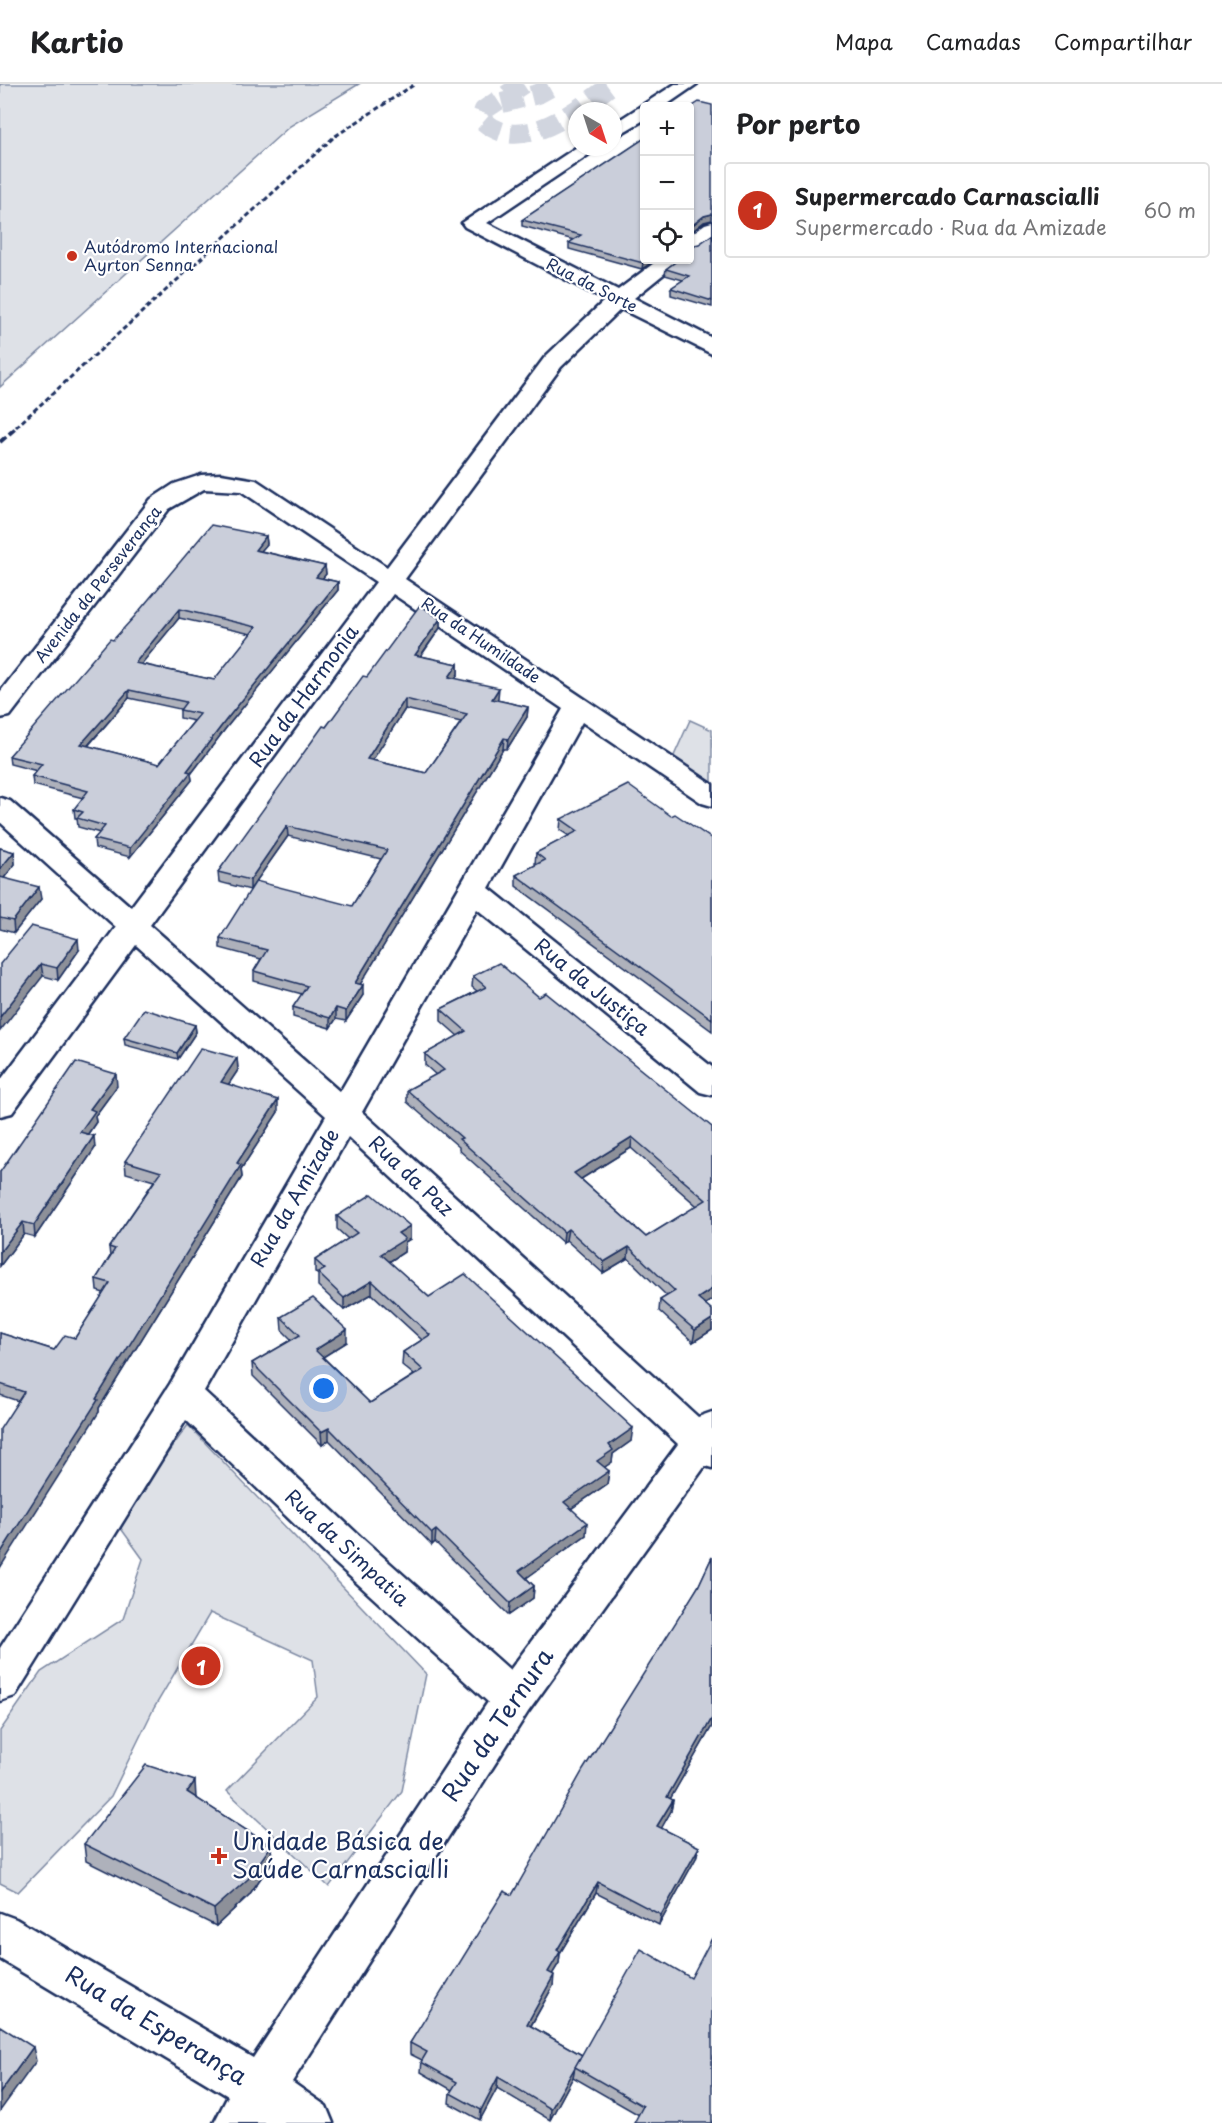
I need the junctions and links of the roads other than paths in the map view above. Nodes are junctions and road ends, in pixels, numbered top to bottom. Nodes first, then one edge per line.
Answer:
1 (688, 84) edge
2 (659, 102) edge
3 (640, 115) edge
4 (622, 126) edge
5 (576, 156) edge
6 (712, 228) edge
7 (694, 242) edge
8 (665, 264) edge
9 (619, 299) junction
10 (712, 347) edge
11 (248, 485) joint
12 (391, 579) junction
13 (578, 706) junction
14 (0, 710) edge
15 (712, 797) edge
16 (0, 807) edge
17 (472, 890) junction
18 (134, 926) junction
19 (712, 1084) edge
20 (0, 1105) edge
21 (344, 1114) junction
22 (183, 1394) junction
23 (708, 1441) edge
24 (0, 1683) edge
25 (513, 1699) junction
26 (0, 1934) edge
27 (249, 2105) edge
28 (309, 2123) edge

1 - 2 street
3 - 4 street
5 - 9 street, Rua da Sorte
6 - 7 street
8 - 9 street, Rua da Harmonia
9 - 10 street, Rua da Sorte
9 - 12 street, Rua da Harmonia
11 - 12 street, Rua da Humildade
11 - 14 street, Avenida da Perseverança
12 - 13 street, Rua da Humildade
12 - 18 street, Rua da Harmonia
13 - 15 street, Rua da Humildade
13 - 17 street, Rua da Amizade
16 - 18 street, Rua da Paz
17 - 19 street, Rua da Justiça
17 - 21 street, Rua da Amizade
18 - 20 street, Rua da Harmonia
18 - 21 street, Rua da Paz
21 - 22 street, Rua da Amizade
21 - 23 street, Rua da Paz
22 - 24 street, Rua da Amizade
22 - 25 street, Rua da Simpatia
23 - 25 street, Rua da Ternura
25 - 27 street, Rua da Ternura
26 - 27 street, Rua da Esperança
27 - 28 street, Rua da Esperança

